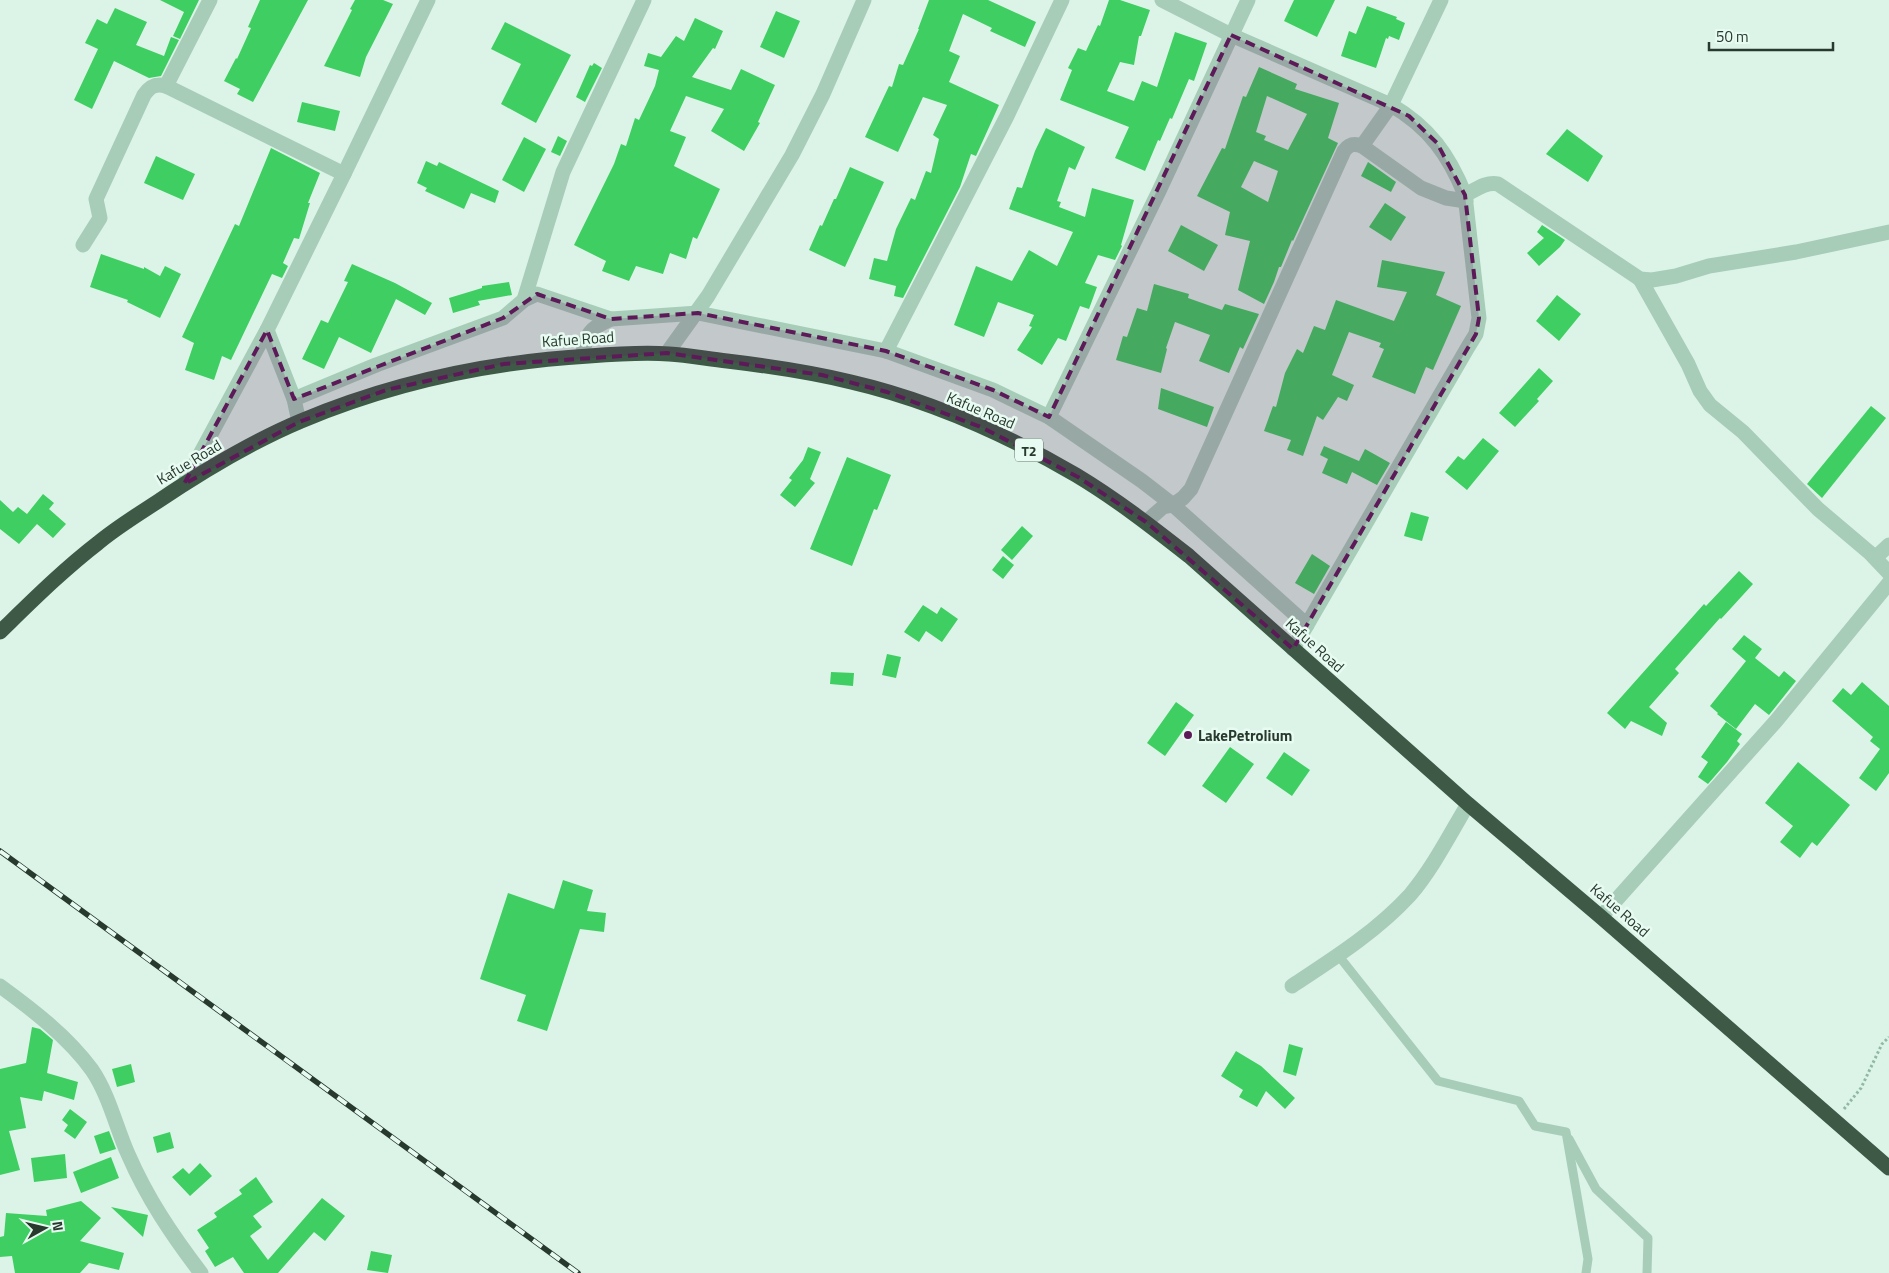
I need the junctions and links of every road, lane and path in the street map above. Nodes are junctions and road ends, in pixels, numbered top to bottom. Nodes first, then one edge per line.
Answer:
1 (210, 0) edge
2 (428, 0) edge
3 (644, 0) edge
4 (864, 0) edge
5 (1062, 0) edge
6 (1162, 0) edge
7 (1248, 0) edge
8 (1441, 0) edge
9 (1231, 35) junction
10 (166, 86) junction
11 (1390, 105) junction
12 (1362, 146) junction
13 (344, 174) junction
14 (1466, 198) junction
15 (1889, 232) edge
16 (83, 245) dead end
17 (1640, 279) junction
18 (524, 300) junction
19 (698, 313) junction
20 (611, 320) junction
21 (267, 330) junction
22 (886, 351) junction
23 (667, 353) junction
24 (582, 356) junction
25 (294, 399) junction
26 (1049, 417) junction
27 (299, 422) junction
28 (184, 484) junction
29 (1173, 504) junction
30 (1146, 522) junction
31 (1889, 545) edge
32 (1874, 558) junction
33 (1889, 573) edge
34 (1889, 583) edge
35 (1307, 624) junction
36 (0, 632) edge
37 (1293, 649) junction
38 (1468, 804) junction
39 (1601, 917) junction
40 (1338, 955) junction
41 (0, 986) edge
42 (1292, 986) dead end
43 (1889, 1037) edge
44 (1834, 1121) junction
45 (1566, 1132) junction
46 (1889, 1168) edge
47 (201, 1273) edge
48 (1586, 1273) edge
49 (1647, 1273) edge

1 - 10 street
2 - 13 street
3 - 18 street
4 - 19 street
5 - 22 street
6 - 9 street
7 - 9 street
8 - 11 street
9 - 11 street
9 - 26 street
10 - 13 street
10 - 16 street
11 - 12 street
11 - 14 street
12 - 14 street
12 - 29 street
13 - 21 street
14 - 17 street
14 - 35 street
15 - 17 street
17 - 32 street
18 - 20 street
18 - 25 street
19 - 20 street
19 - 22 street
19 - 23 street
20 - 24 street
21 - 25 street
21 - 28 street
22 - 26 street
23 - 24 highway, Kafue Road / T2
23 - 30 highway, Kafue Road / T2
24 - 27 highway, Kafue Road / T2
25 - 27 street
26 - 29 street
27 - 28 highway, Kafue Road / T2
28 - 36 highway, Kafue Road / T2
29 - 30 street
29 - 35 street
30 - 37 highway, Kafue Road / T2
31 - 32 street
32 - 33 street
34 - 39 street
35 - 37 street
37 - 38 highway, Kafue Road / T2
38 - 39 highway, Kafue Road / T2
38 - 40 street
39 - 44 highway, Kafue Road / T2
40 - 42 street
40 - 45 lane
41 - 47 street
43 - 44 path
44 - 46 highway, Kafue Road / T2
45 - 48 lane
45 - 49 lane

